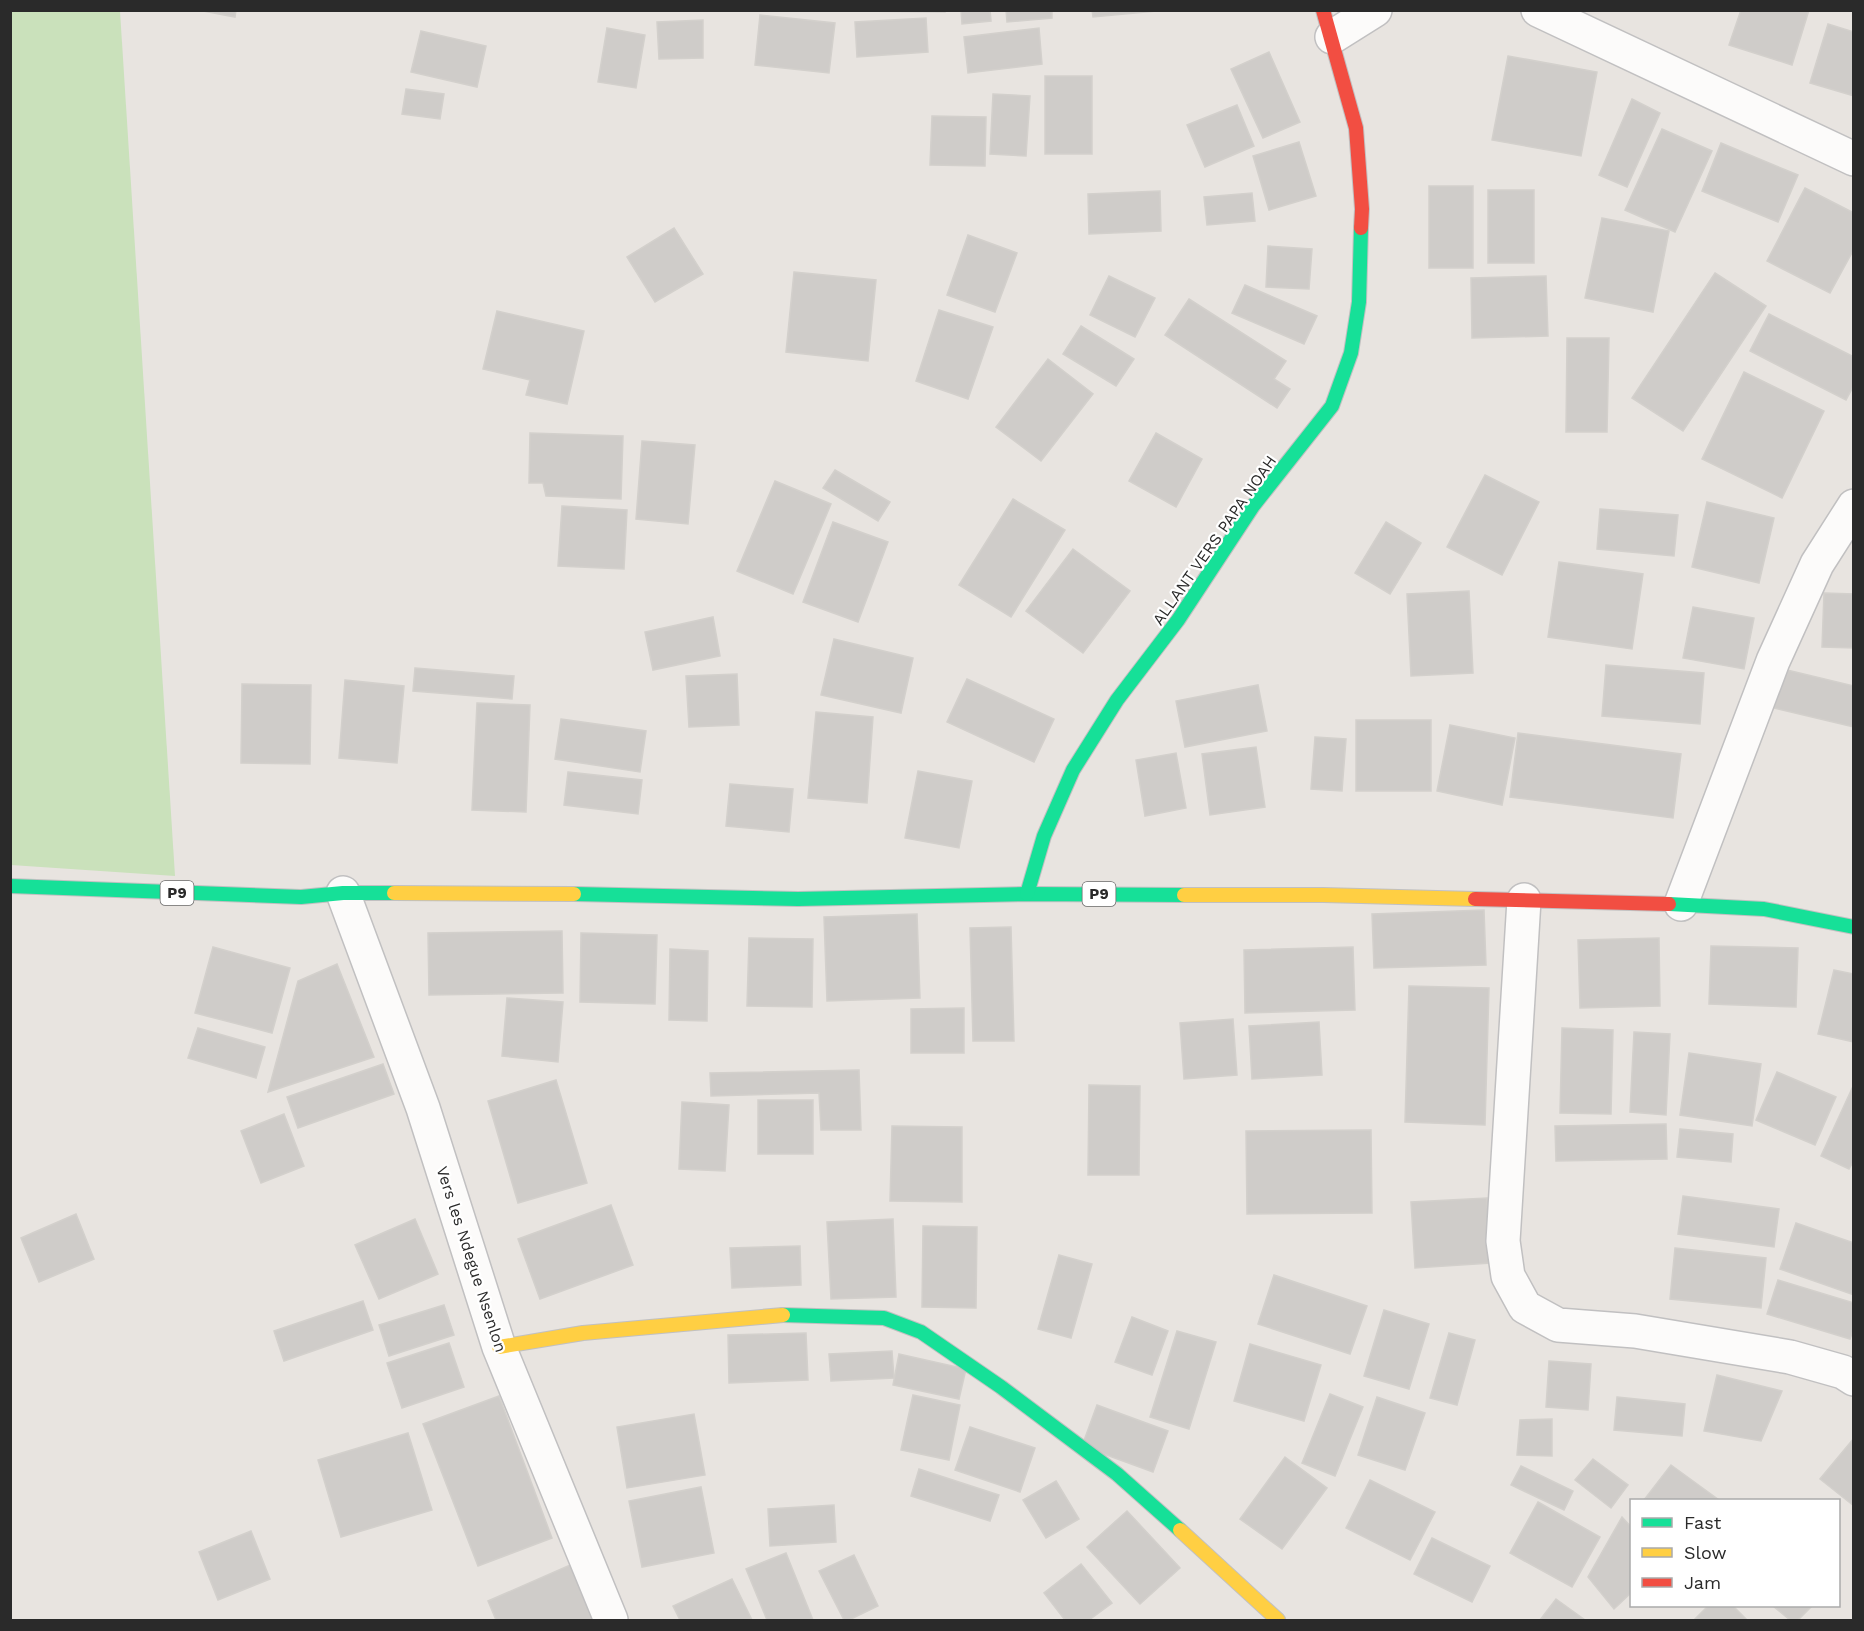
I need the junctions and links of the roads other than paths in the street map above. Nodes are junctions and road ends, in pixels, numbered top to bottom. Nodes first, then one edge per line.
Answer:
1 (1375, 10) edge
2 (1555, 14) edge
3 (1328, 24) edge
4 (1854, 159) edge
5 (1854, 506) edge
6 (10, 886) edge
7 (343, 893) junction
8 (1027, 894) junction
9 (1524, 900) junction
10 (1681, 904) junction
11 (1854, 927) edge
12 (499, 1347) junction
13 (1854, 1379) edge
14 (611, 1620) edge
15 (1278, 1620) edge

1 - 3 street
2 - 4 street
3 - 8 main road, ALLANT VERS PAPA NOAH
5 - 10 street
6 - 7 main road, P9
7 - 8 main road, P9
7 - 12 street, Vers les Ndegue Nsenlon
8 - 9 main road, P9
9 - 10 main road, P9
9 - 13 street
10 - 11 main road, P9
12 - 14 street, Vers les Ndegue Nsenlon
12 - 15 main road

